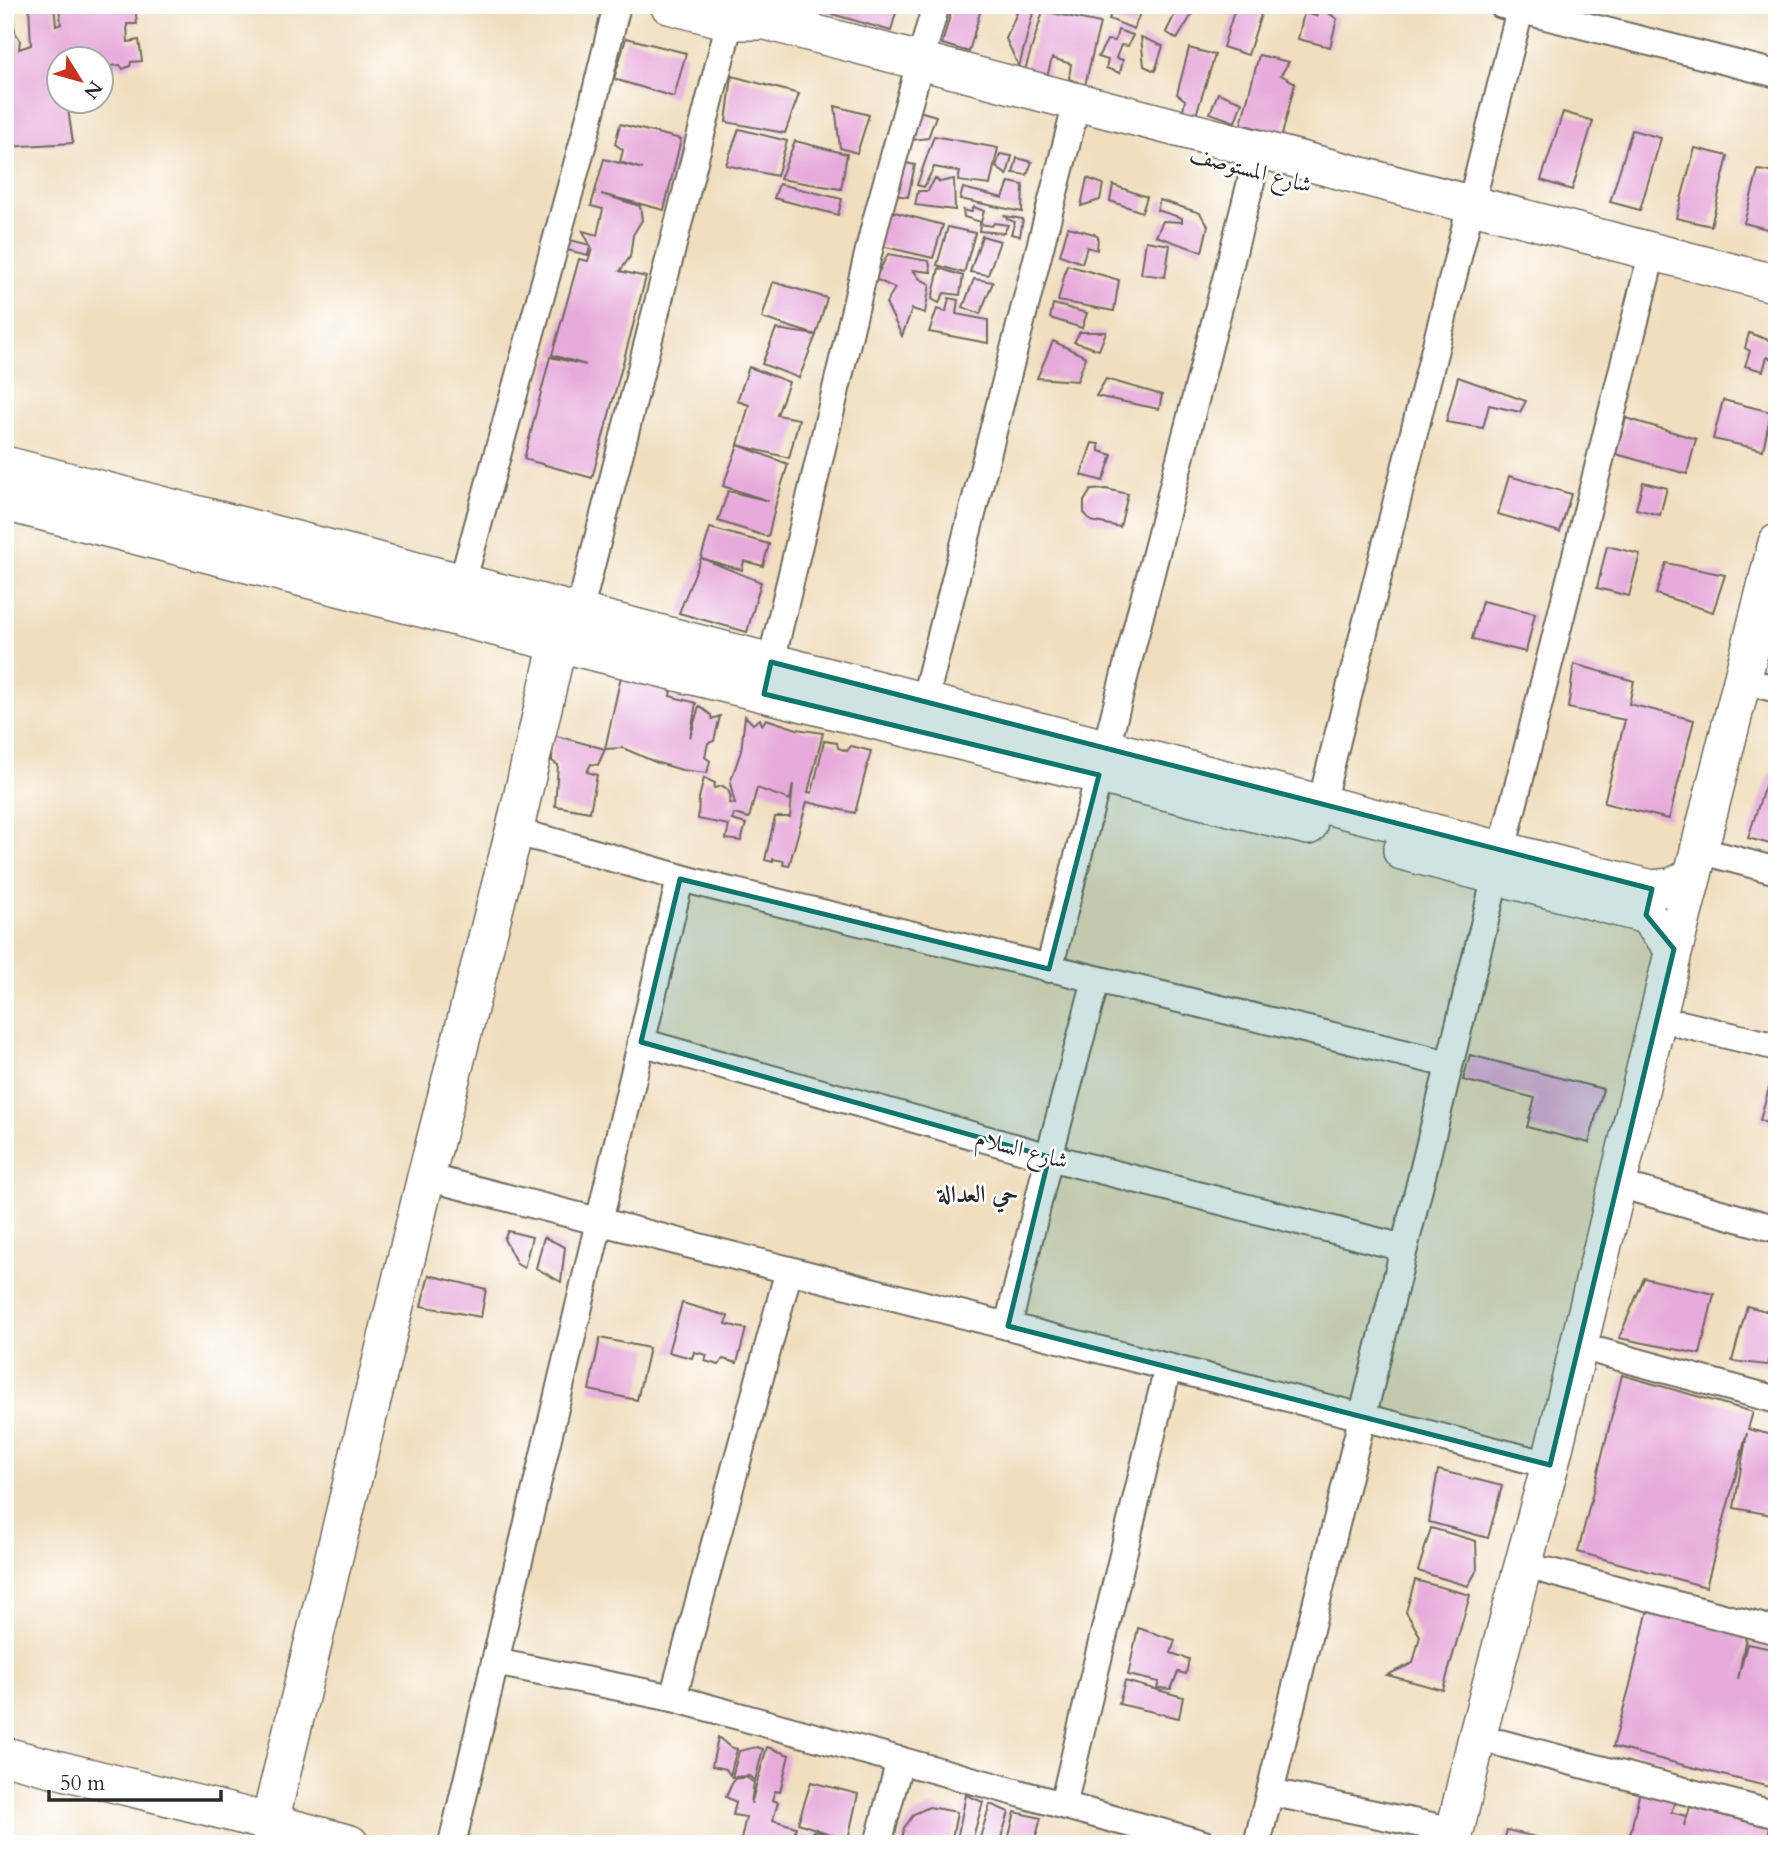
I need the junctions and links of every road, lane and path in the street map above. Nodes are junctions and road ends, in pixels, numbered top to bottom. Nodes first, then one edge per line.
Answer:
1 (617, 5) edge
2 (669, 5) edge
3 (936, 5) edge
4 (1511, 8) edge
5 (732, 13) edge
6 (918, 71) junction
7 (1777, 74) edge
8 (1072, 122) junction
9 (1254, 170) junction
10 (1370, 189) junction
11 (1469, 215) junction
12 (1594, 248) junction
13 (1647, 273) junction
14 (1777, 284) edge
15 (1777, 306) edge
16 (5, 465) edge
17 (5, 502) edge
18 (115, 511) junction
19 (1777, 543) edge
20 (462, 583) junction
21 (579, 613) junction
22 (1777, 640) edge
23 (558, 643) junction
24 (768, 678) junction
25 (1771, 687) edge
26 (924, 702) junction
27 (1102, 762) junction
28 (1321, 804) junction
29 (514, 832) junction
30 (1721, 856) junction
31 (1499, 863) junction
32 (1777, 872) edge
33 (1692, 877) junction
34 (680, 879) junction
35 (1649, 902) junction
36 (1674, 948) junction
37 (1049, 969) junction
38 (1096, 980) junction
39 (1681, 1024) junction
40 (641, 1042) junction
41 (1777, 1047) edge
42 (1449, 1064) junction
43 (1049, 1157) junction
44 (426, 1177) junction
45 (1628, 1187) junction
46 (599, 1222) junction
47 (1777, 1229) edge
48 (1404, 1248) junction
49 (789, 1270) junction
50 (1008, 1326) junction
51 (1601, 1352) junction
52 (1168, 1367) junction
53 (1777, 1400) edge
54 (1362, 1417) junction
55 (1550, 1465) junction
56 (1546, 1571) junction
57 (1777, 1631) edge
58 (495, 1662) junction
59 (673, 1698) junction
60 (1500, 1743) junction
61 (5, 1756) edge
62 (900, 1760) junction
63 (1478, 1782) junction
64 (1269, 1792) junction
65 (1063, 1805) junction
66 (1777, 1815) edge
67 (270, 1821) junction
68 (1461, 1840) edge
69 (350, 1844) edge
70 (452, 1844) edge
71 (878, 1844) edge
72 (1204, 1844) edge
73 (1256, 1844) edge

1 - 20 street
2 - 5 street, شارع المستوصف
3 - 6 street
4 - 7 street
4 - 11 street
5 - 6 street, شارع المستوصف
5 - 21 street
6 - 8 street, شارع المستوصف
6 - 10 street, شارع المستوصف
6 - 24 street
8 - 9 street, شارع المستوصف
8 - 26 street
9 - 10 street, شارع المستوصف
9 - 27 street
10 - 11 street, شارع المستوصف
11 - 12 street, شارع المستوصف
11 - 28 street
12 - 13 street, شارع المستوصف
12 - 14 street, شارع المستوصف
13 - 15 street, شارع المستوصف
13 - 31 street
16 - 18 street
17 - 18 street
18 - 20 street
18 - 23 street
19 - 33 street
20 - 21 street
21 - 24 street
22 - 25 street
23 - 24 street
23 - 29 street
24 - 26 street
24 - 27 street
25 - 30 street
26 - 27 street
27 - 28 street
27 - 31 street
27 - 37 street
28 - 31 street
29 - 34 street
29 - 44 street
30 - 32 street
30 - 39 street
31 - 35 street
31 - 42 street
33 - 35 street
33 - 36 street
34 - 37 street
34 - 40 street
35 - 36 street
36 - 45 street
37 - 38 street
38 - 42 street
38 - 43 street
39 - 41 street
39 - 45 street
40 - 43 street, شارع السلام
40 - 46 street
42 - 48 street
43 - 48 street, شارع السلام
43 - 50 street
44 - 46 street
44 - 67 street
45 - 47 street
45 - 51 street
45 - 55 street
46 - 49 street
46 - 58 street
48 - 54 street
49 - 50 street
49 - 59 street
50 - 52 street
51 - 53 street
51 - 56 street
52 - 54 street
52 - 65 street
54 - 55 street
54 - 64 street
55 - 63 street
56 - 57 street
56 - 60 street
58 - 59 street
58 - 70 street
59 - 62 street
60 - 63 street
60 - 66 street
61 - 67 street
62 - 65 street
62 - 71 street
63 - 68 street
64 - 68 street
64 - 73 street
65 - 72 street
67 - 69 street

